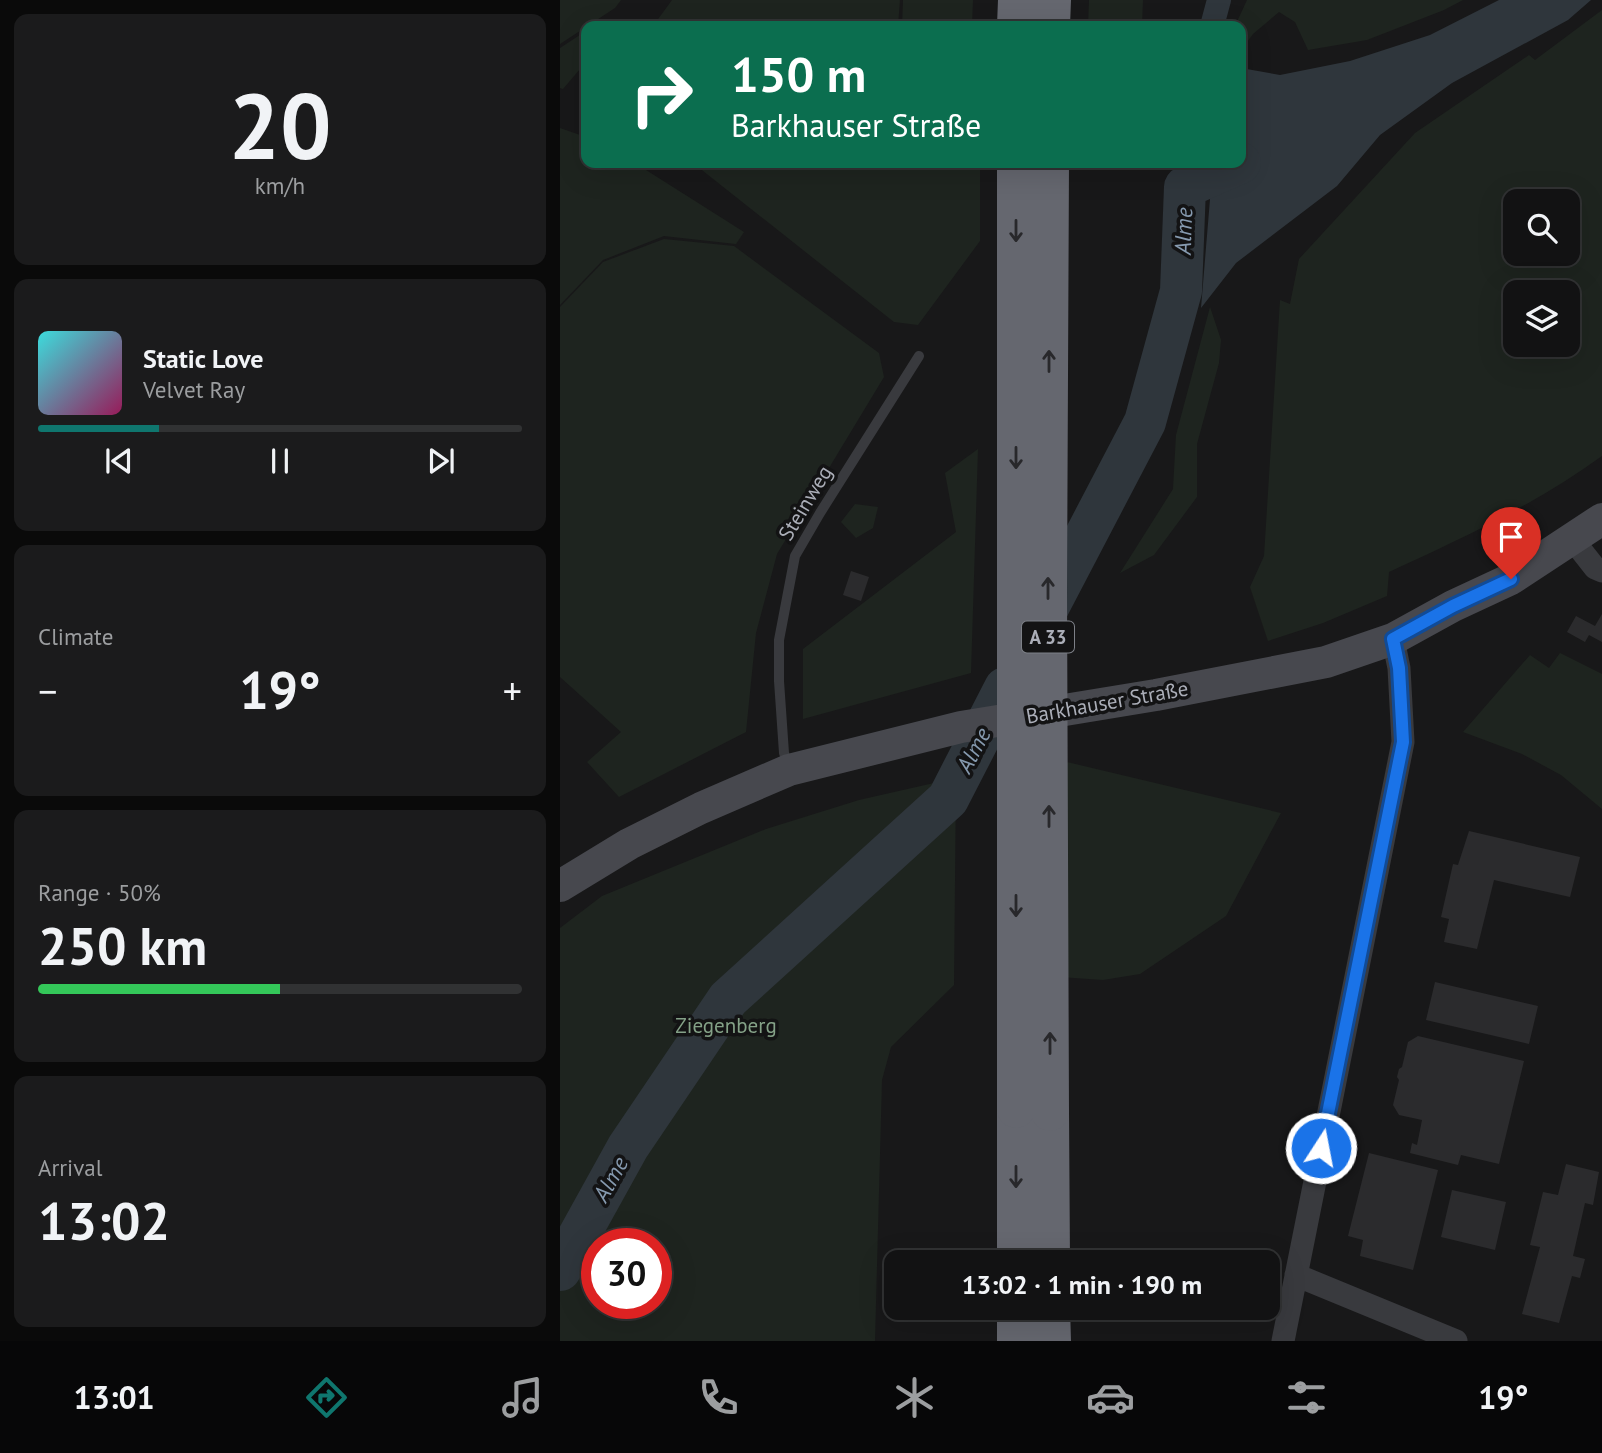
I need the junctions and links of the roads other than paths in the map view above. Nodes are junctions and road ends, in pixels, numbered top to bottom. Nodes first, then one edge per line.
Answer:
1 (1017, 0) edge
2 (1052, 0) edge
3 (1016, 21) edge
4 (1051, 21) edge
5 (1016, 168) edge
6 (1050, 168) edge
7 (919, 356) dead end
8 (1602, 519) edge
9 (1573, 540) junction
10 (1602, 571) edge
11 (1393, 639) junction
12 (789, 770) junction
13 (560, 886) edge
14 (1033, 1110) junction
15 (1017, 1250) edge
16 (1050, 1250) edge
17 (1296, 1275) junction
18 (1016, 1320) edge
19 (1051, 1320) edge
20 (1016, 1341) edge
21 (1052, 1341) edge
22 (1283, 1341) edge
23 (1456, 1341) edge

1 - 3 highway
2 - 4 highway
5 -> 14 highway, A 33, bridge
14 -> 6 highway, A 33, bridge
7 - 12 lane, Steinweg
8 - 9 street, Barkhauser Straße
9 - 10 street
9 - 11 street, Barkhauser Straße
11 - 12 street, Barkhauser Straße, bridge
11 - 17 street
12 - 13 street, Barkhauser Straße
14 -> 15 highway, A 33
14 - 16 highway, A 33
17 - 22 street
17 - 23 street
18 - 20 highway
19 - 21 highway

